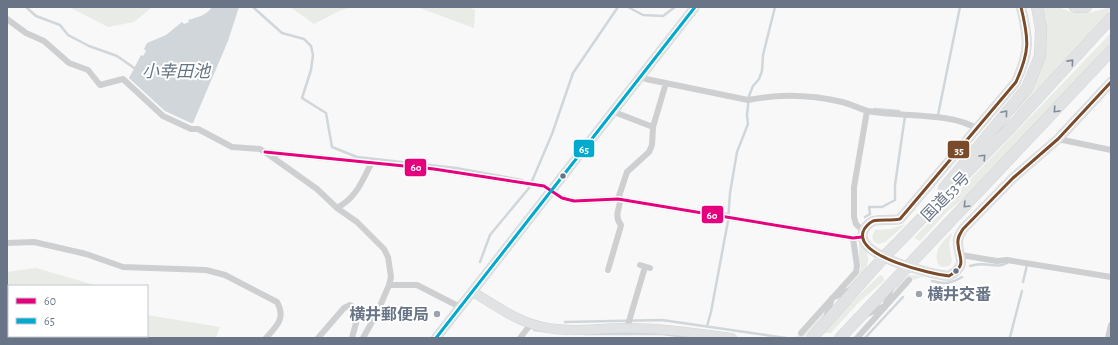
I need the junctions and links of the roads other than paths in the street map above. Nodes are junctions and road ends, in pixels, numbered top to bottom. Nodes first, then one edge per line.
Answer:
1 (695, 7) edge
2 (1021, 7) edge
3 (1037, 7) edge
4 (1075, 7) edge
5 (1086, 7) edge
6 (1111, 18) edge
7 (7, 19) edge
8 (1111, 51) edge
9 (642, 76) junction
10 (1111, 82) edge
11 (666, 83) junction
12 (867, 111) junction
13 (614, 112) junction
14 (653, 127) junction
15 (977, 129) junction
16 (1058, 139) junction
17 (1111, 150) edge
18 (265, 152) junction
19 (372, 162) junction
20 (552, 191) junction
21 (618, 198) junction
22 (337, 208) junction
23 (911, 231) junction
24 (860, 235) junction
25 (7, 243) edge
26 (961, 255) junction
27 (884, 258) junction
28 (906, 266) junction
29 (645, 267) dead end
30 (608, 270) dead end
31 (1111, 277) edge
32 (895, 279) junction
33 (909, 280) dead end
34 (389, 285) junction
35 (858, 286) junction
36 (473, 292) junction
37 (832, 298) junction
38 (885, 306) junction
39 (460, 307) junction
40 (859, 317) junction
41 (629, 322) junction
42 (531, 324) junction
43 (824, 324) junction
44 (1111, 325) edge
45 (801, 333) dead end
46 (266, 338) edge
47 (318, 338) edge
48 (352, 338) edge
49 (364, 338) edge
50 (436, 338) edge
51 (520, 338) edge
52 (732, 338) edge
53 (812, 338) edge
54 (840, 338) edge
55 (857, 338) edge
56 (1108, 338) edge

1 - 9 street
2 - 15 street
23 -> 3 highway
4 - 5 highway
23 -> 6 highway, 国道53号
7 - 18 street
8 -> 28 highway, 国道53号
9 - 11 street
9 - 13 street
10 - 16 street
11 - 12 street
11 - 14 street
12 - 15 street
12 - 24 street
13 - 14 street
13 - 20 street
14 - 21 street
15 - 24 street
16 - 17 street
16 - 26 street
18 - 19 street
18 - 22 street
19 - 20 street
19 - 22 street
20 - 21 street
20 - 36 street
21 - 24 street
21 - 30 street
22 - 34 street
23 - 27 highway, 国道53号
24 - 27 street
24 - 37 street
25 - 46 street
26 - 28 street
26 - 31 street
27 - 28 street
27 - 35 highway, 国道53号
28 - 32 highway, 国道53号
29 - 41 street
32 - 38 street
32 - 40 highway, 国道53号
33 - 38 street
34 - 39 street
34 - 49 street
35 - 37 street
35 - 43 highway, 国道53号
36 - 39 street
36 - 42 street
37 - 43 street
37 - 45 street
38 - 40 street
38 - 55 street
39 - 50 street
40 - 54 highway, 国道53号
41 - 42 street
41 - 52 street
42 - 51 street
43 - 53 highway, 国道53号
44 - 56 street
47 - 48 street

